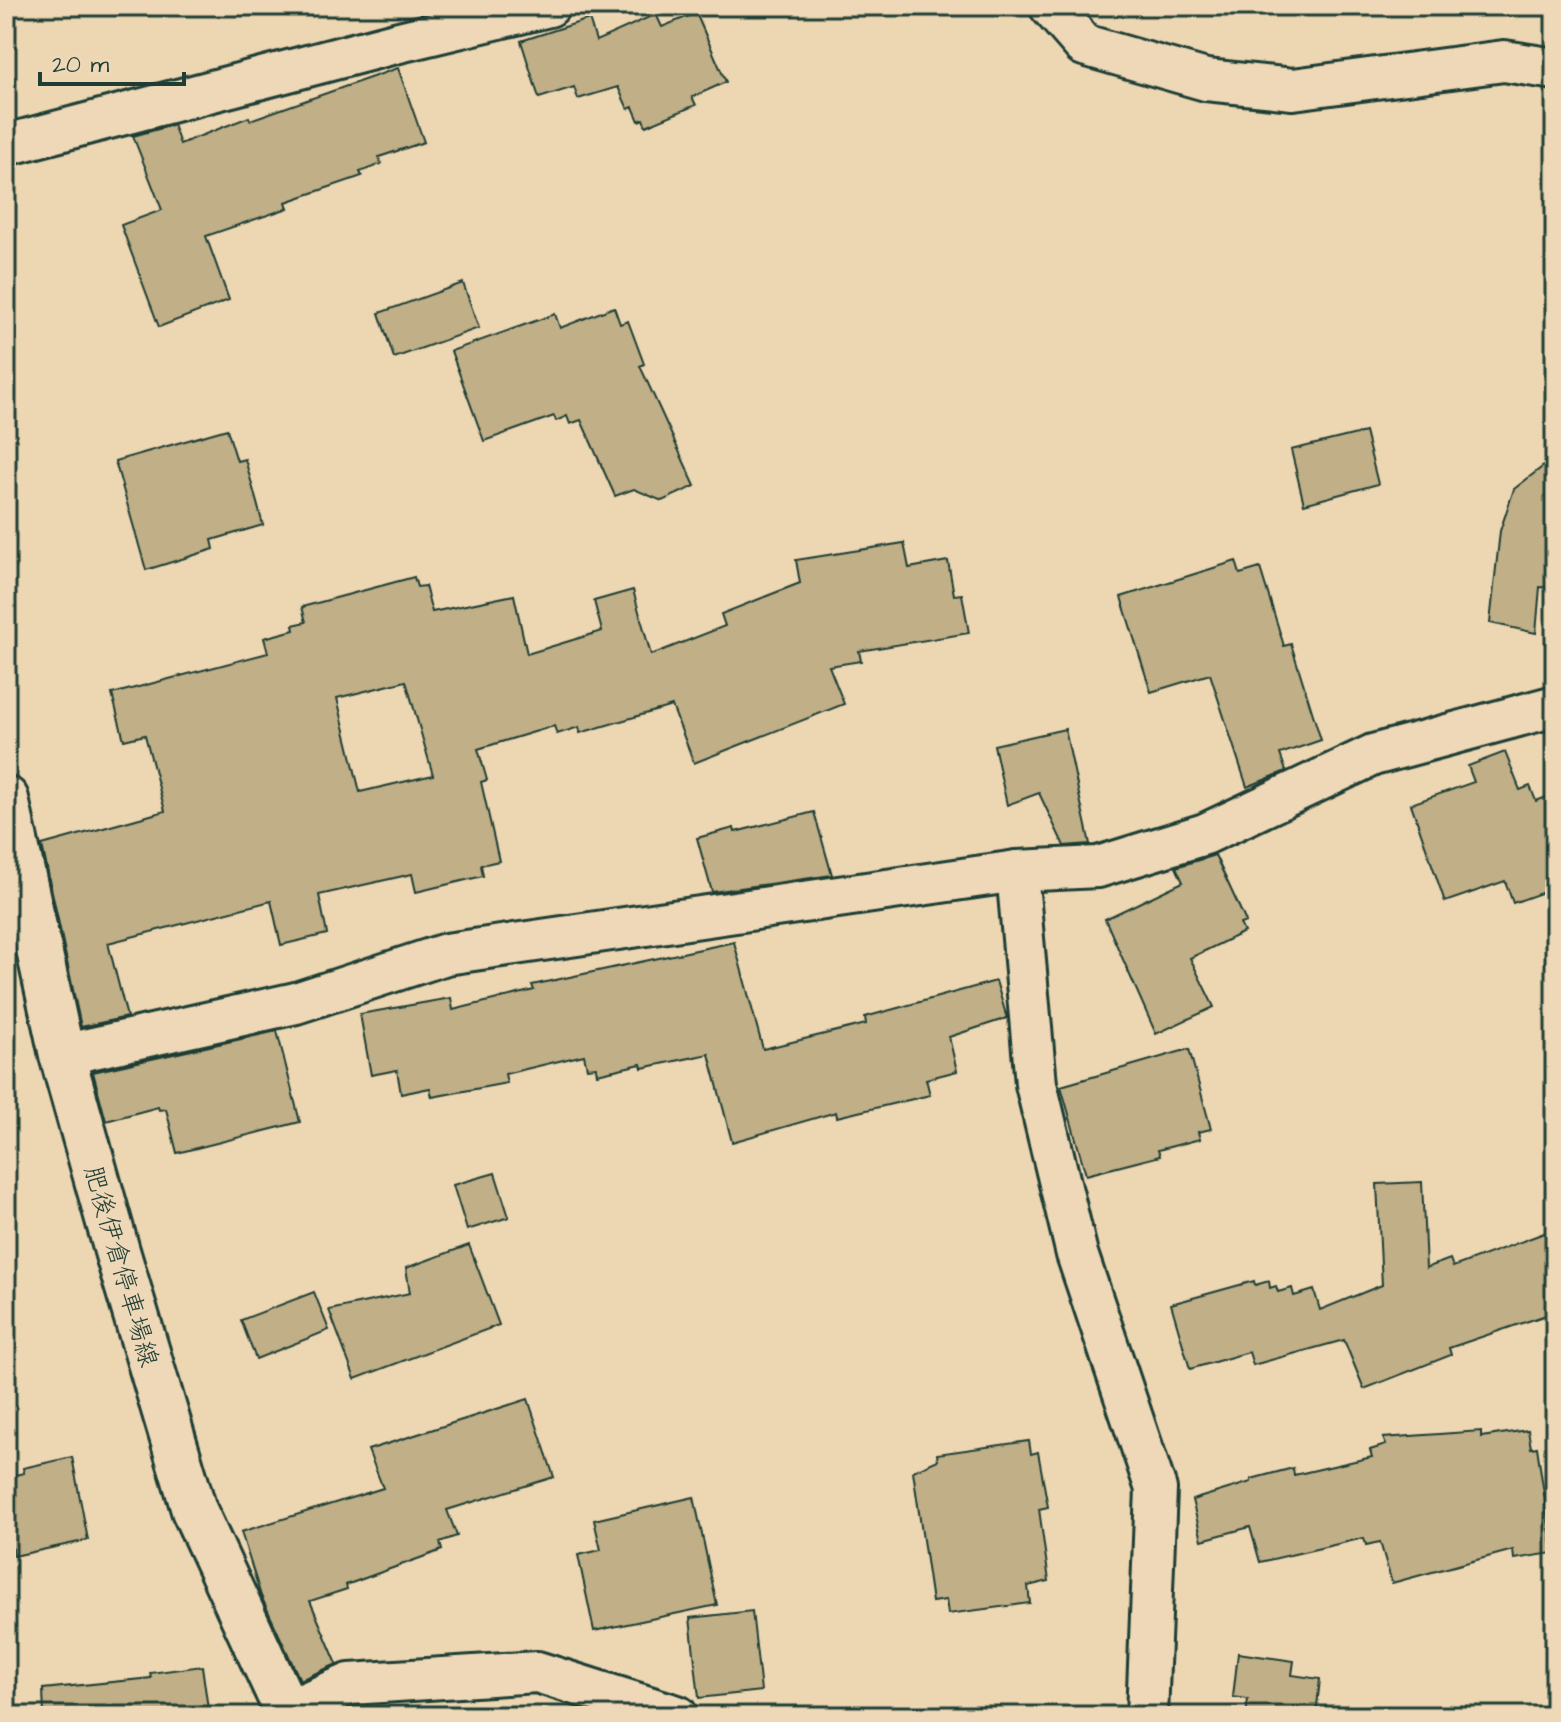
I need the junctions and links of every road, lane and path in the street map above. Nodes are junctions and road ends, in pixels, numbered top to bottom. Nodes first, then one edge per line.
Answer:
1 (549, 6) edge
2 (1050, 6) edge
3 (1555, 69) edge
4 (6, 145) edge
5 (1555, 706) edge
6 (6, 799) edge
7 (1017, 871) junction
8 (62, 1055) junction
9 (288, 1714) edge
10 (677, 1716) edge
11 (1147, 1716) edge

1 - 4 street
2 - 3 street
5 - 7 street
6 - 8 main road, 肥後伊倉停車場線
7 - 8 street
7 - 11 street
8 - 9 main road, 肥後伊倉停車場線
9 - 10 street

